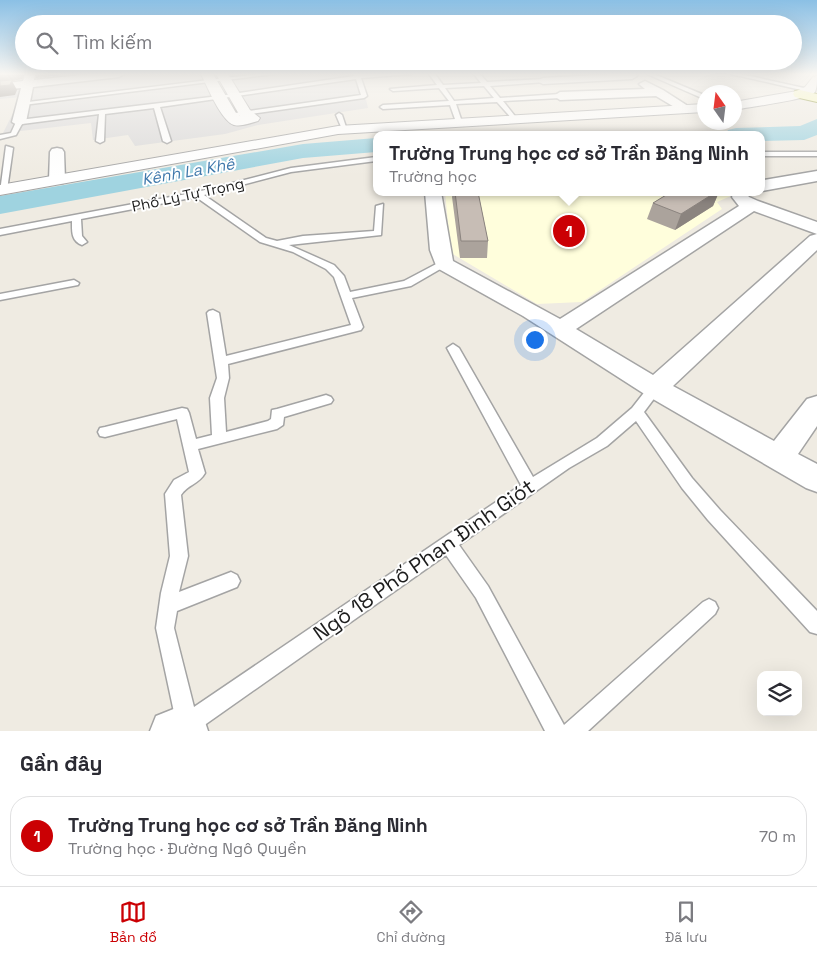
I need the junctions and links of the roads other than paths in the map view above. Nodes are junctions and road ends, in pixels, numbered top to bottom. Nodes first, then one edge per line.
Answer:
1 (22, 108) edge
2 (128, 108) edge
3 (157, 108) edge
4 (226, 108) edge
5 (245, 108) edge
6 (321, 108) edge
7 (455, 108) edge
8 (505, 108) edge
9 (575, 108) edge
10 (683, 108) edge
11 (102, 111) junction
12 (339, 115) dead end
13 (583, 115) junction
14 (515, 120) junction
15 (19, 122) junction
16 (459, 122) junction
17 (261, 125) junction
18 (345, 129) junction
19 (0, 137) edge
20 (100, 140) dead end
21 (167, 141) dead end
22 (8, 148) dead end
23 (57, 152) dead end
24 (765, 154) edge
25 (817, 154) edge
26 (373, 159) edge
27 (817, 176) edge
28 (56, 180) junction
29 (765, 185) edge
30 (1, 190) edge
31 (198, 194) junction
32 (433, 196) edge
33 (749, 199) edge
34 (380, 206) dead end
35 (76, 218) junction
36 (817, 228) edge
37 (378, 233) junction
38 (1, 234) edge
39 (817, 240) edge
40 (82, 242) dead end
41 (276, 244) junction
42 (378, 244) dead end
43 (444, 264) junction
44 (74, 283) dead end
45 (346, 296) junction
46 (0, 297) edge
47 (213, 314) dead end
48 (560, 330) junction
49 (453, 348) dead end
50 (221, 361) junction
51 (655, 388) junction
52 (326, 400) dead end
53 (817, 406) edge
54 (637, 412) junction
55 (105, 432) dead end
56 (219, 439) junction
57 (189, 446) junction
58 (779, 457) junction
59 (817, 479) edge
60 (530, 487) junction
61 (448, 543) junction
62 (231, 581) dead end
63 (168, 605) junction
64 (709, 608) dead end
65 (817, 625) edge
66 (181, 729) edge
67 (556, 731) edge
68 (572, 731) edge

1 - 15 street
2 - 11 lane
3 - 21 lane
4 - 17 street
5 - 17 street
6 - 17 lane
7 - 16 lane
8 - 14 lane
9 - 13 street
10 - 13 street
11 - 15 lane
11 - 20 lane
12 - 18 lane
13 - 14 street
14 - 16 street
15 - 19 lane
16 - 18 street
17 - 18 street
17 - 28 street
22 - 30 lane
23 - 28 street
24 - 25 lane
26 - 31 lane, Phố Lý Tự Trọng
27 - 29 street
28 - 30 street
31 - 35 lane, Phố Lý Tự Trọng
31 - 41 lane
32 - 43 street
33 - 36 street
33 - 48 street
34 - 37 lane
35 - 38 lane, Phố Lý Tự Trọng
35 - 40 lane
37 - 41 lane
37 - 42 lane
39 - 51 street
41 - 45 lane
43 - 45 lane
43 - 48 street
44 - 46 lane
45 - 50 lane
47 - 50 lane
48 - 51 street
49 - 60 lane
50 - 56 lane
51 - 54 lane, Ngõ 18 Phố Phan Đình Giót
51 - 58 street
52 - 56 lane
53 - 58 street
54 - 60 lane, Ngõ 18 Phố Phan Đình Giót
54 - 65 lane
55 - 57 lane
56 - 57 lane
57 - 63 lane
58 - 59 street
60 - 61 lane, Ngõ 18 Phố Phan Đình Giót
61 - 66 lane, Ngõ 18 Phố Phan Đình Giót
61 - 67 lane
62 - 63 lane
63 - 66 lane
64 - 68 lane

